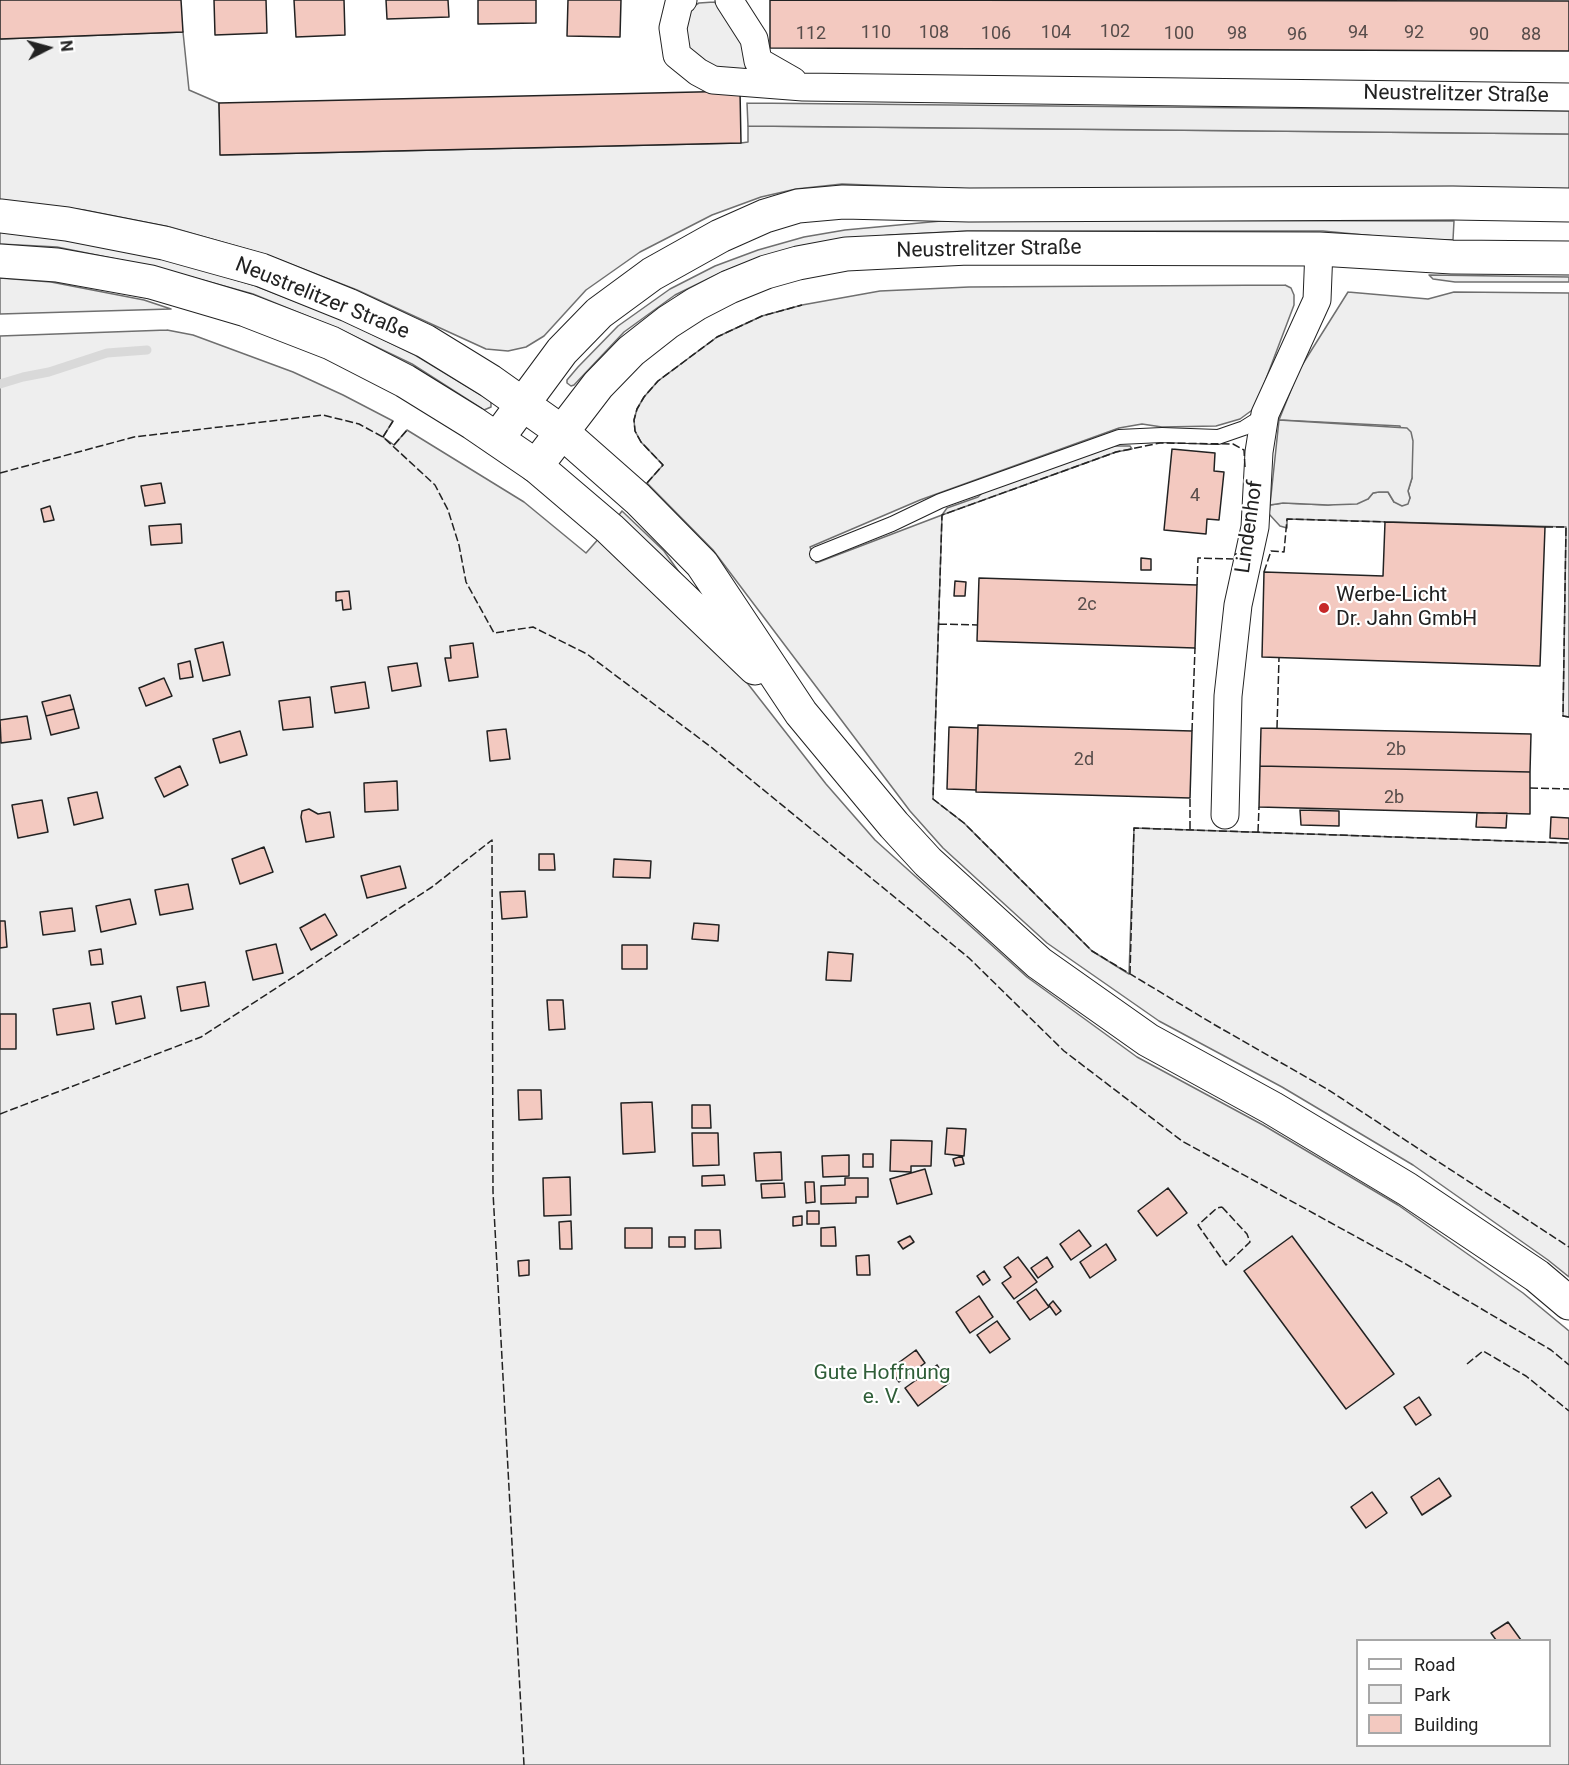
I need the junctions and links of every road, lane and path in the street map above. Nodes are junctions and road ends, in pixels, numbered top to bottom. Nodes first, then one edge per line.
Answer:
1 (683, 0) edge
2 (729, 0) edge
3 (803, 87) junction
4 (1569, 97) edge
5 (1569, 205) edge
6 (0, 216) edge
7 (1319, 249) junction
8 (1569, 258) edge
9 (0, 261) edge
10 (522, 404) junction
11 (1265, 414) junction
12 (562, 432) junction
13 (497, 440) junction
14 (536, 466) junction
15 (818, 554) dead end
16 (801, 713) junction
17 (1225, 815) dead end
18 (1569, 1303) edge

1 - 3 street, Neustrelitzer Straße
2 - 3 street, Neustrelitzer Straße
3 - 4 street, Neustrelitzer Straße
5 - 10 main road, Neustrelitzer Straße
6 - 10 main road, Neustrelitzer Straße
7 - 8 main road, Neustrelitzer Straße
7 - 11 street, Lindenhof
7 - 12 main road, Neustrelitzer Straße
9 - 13 main road, Neustrelitzer Straße
10 - 12 main road
10 - 13 main road, Neustrelitzer Straße
11 - 15 lane
11 - 17 street, Lindenhof
12 - 14 main road, Neustrelitzer Straße
12 - 16 main road
13 - 14 main road, Neustrelitzer Straße
14 - 16 main road
16 - 18 main road

